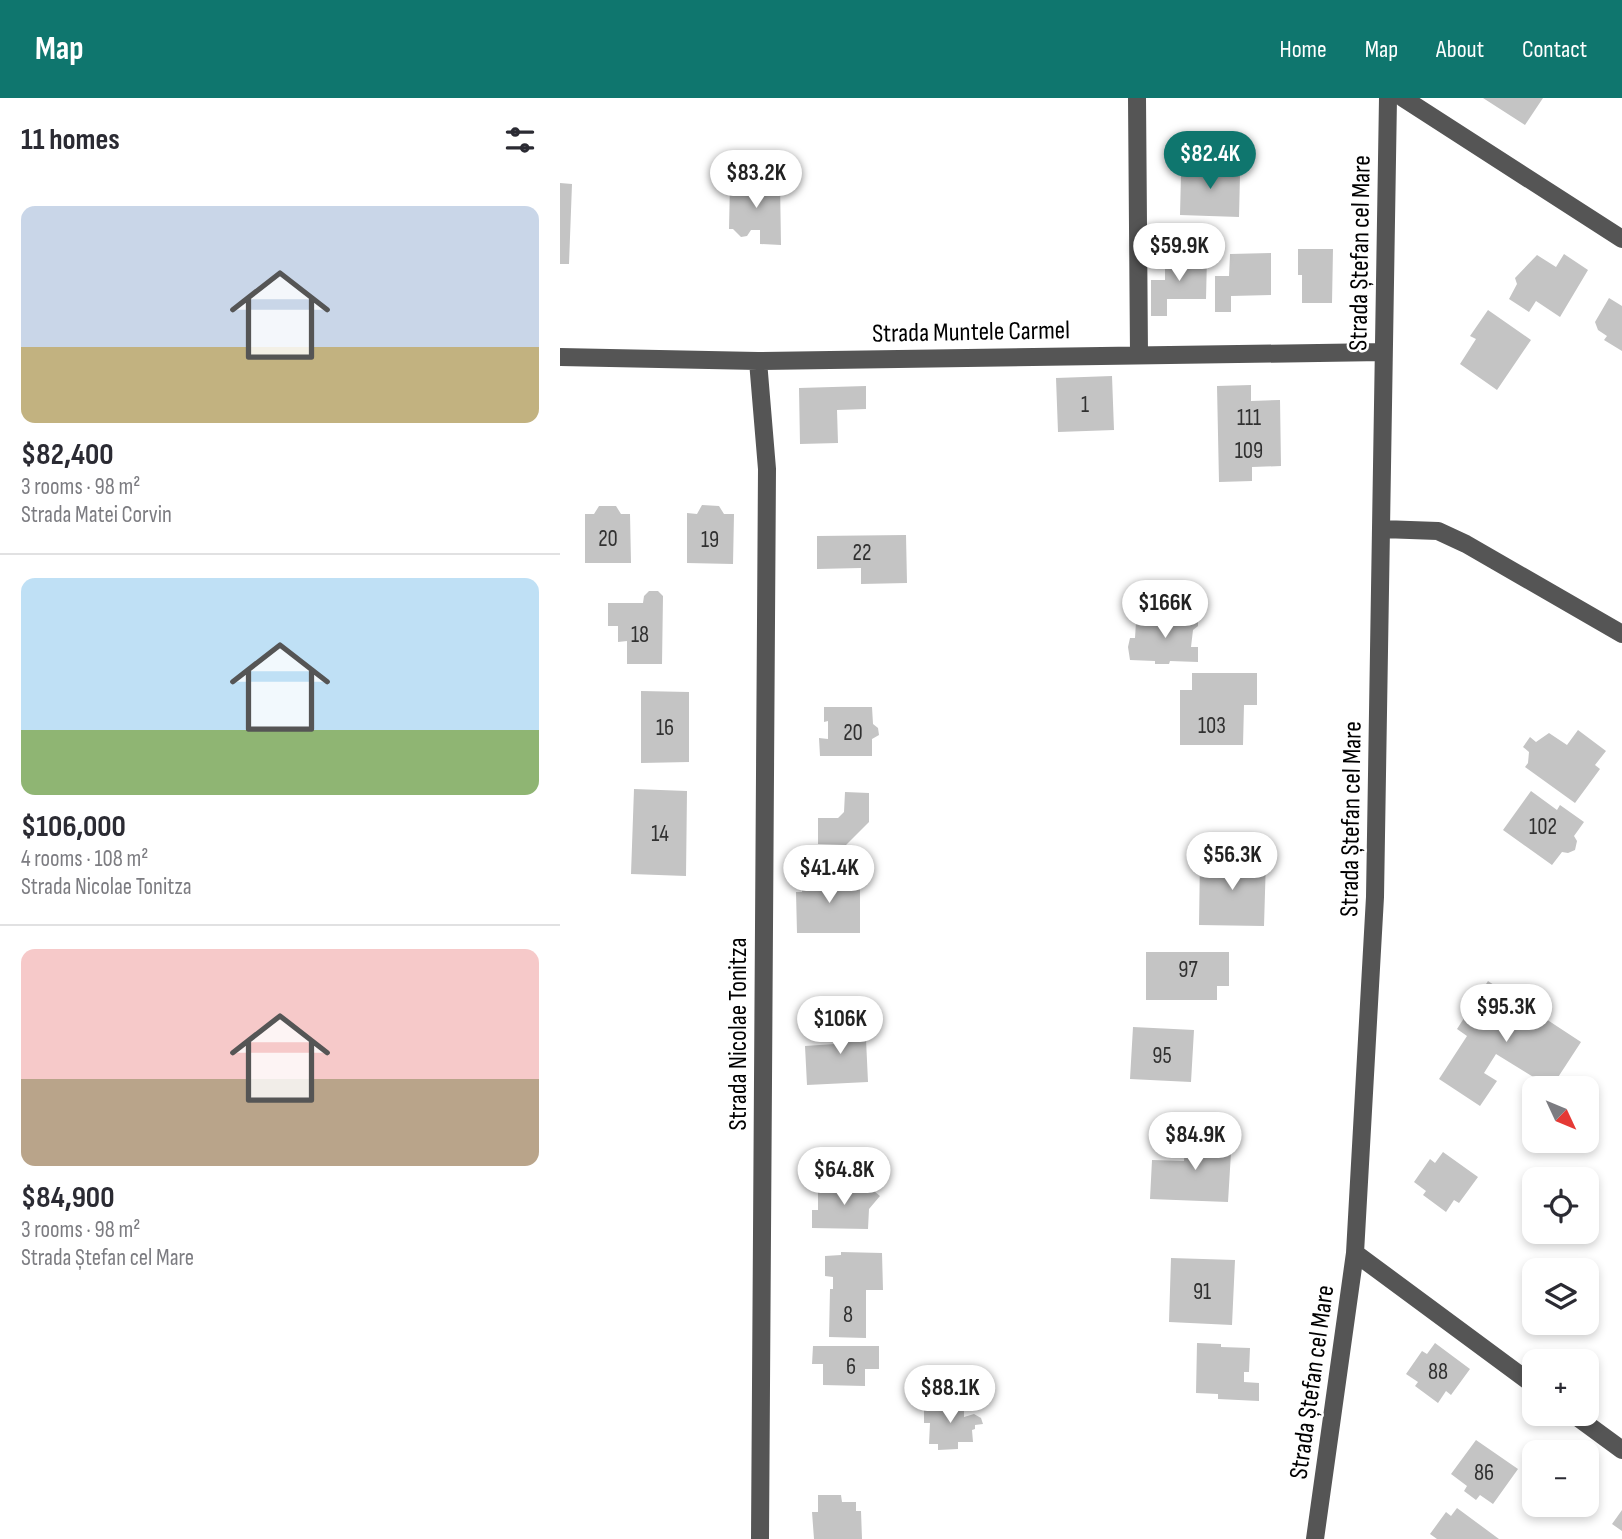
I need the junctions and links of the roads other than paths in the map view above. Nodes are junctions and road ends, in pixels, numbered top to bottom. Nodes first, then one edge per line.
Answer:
1 (1137, 98) edge
2 (1388, 98) edge
3 (1403, 98) edge
4 (1622, 239) edge
5 (1383, 352) junction
6 (1139, 354) junction
7 (560, 357) edge
8 (758, 361) junction
9 (1382, 529) junction
10 (1622, 634) edge
11 (1355, 1253) junction
12 (1522, 1376) edge
13 (1589, 1426) edge
14 (1622, 1450) edge
15 (760, 1539) edge
16 (1315, 1539) edge

1 - 6 street
2 - 5 street, Strada Ștefan cel Mare
3 - 4 street
5 - 6 street, Strada Muntele Carmel
5 - 9 street, Strada Ștefan cel Mare
6 - 8 street, Strada Muntele Carmel
7 - 8 street, Strada Muntele Carmel
8 - 15 street, Strada Nicolae Tonitza
9 - 10 street
9 - 11 street, Strada Ștefan cel Mare
11 - 12 street
11 - 16 street, Strada Ștefan cel Mare
13 - 14 street

